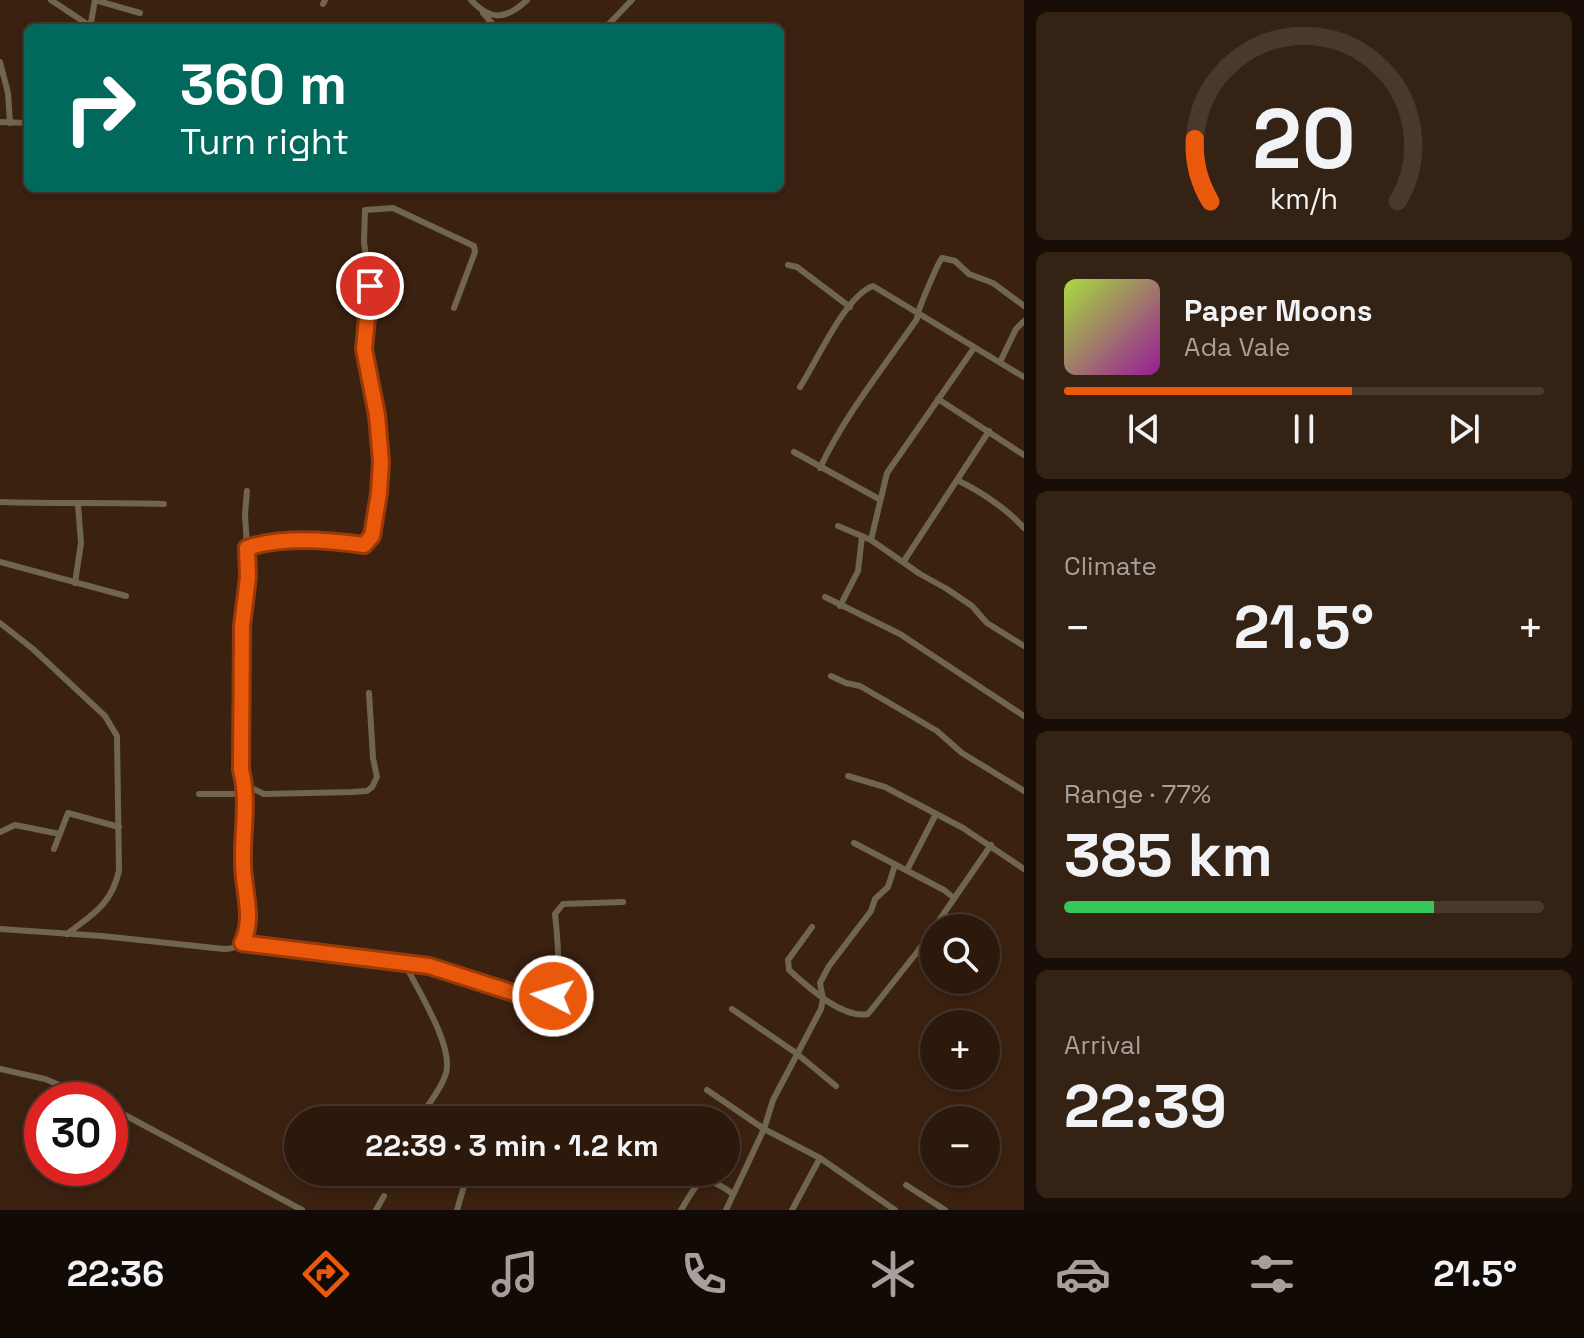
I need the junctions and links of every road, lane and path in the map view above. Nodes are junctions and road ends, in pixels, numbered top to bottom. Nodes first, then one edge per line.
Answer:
1 (51, 0) edge
2 (95, 0) edge
3 (471, 0) edge
4 (527, 0) edge
5 (632, 0) edge
6 (140, 13) dead end
7 (483, 13) junction
8 (86, 24) edge
9 (91, 24) edge
10 (493, 24) edge
11 (609, 24) edge
12 (0, 62) edge
13 (0, 122) edge
14 (10, 123) junction
15 (24, 123) edge
16 (788, 265) dead end
17 (1024, 306) edge
18 (850, 307) junction
19 (454, 308) dead end
20 (916, 311) junction
21 (1024, 321) edge
22 (974, 348) junction
23 (1000, 362) junction
24 (1024, 377) edge
25 (800, 387) dead end
26 (938, 399) junction
27 (989, 431) junction
28 (794, 452) dead end
29 (1024, 455) edge
30 (820, 468) junction
31 (957, 480) junction
32 (247, 491) dead end
33 (879, 499) junction
34 (0, 502) edge
35 (164, 504) dead end
36 (78, 505) junction
37 (838, 526) dead end
38 (1024, 528) edge
39 (862, 537) junction
40 (871, 540) junction
41 (247, 548) junction
42 (904, 561) junction
43 (0, 562) edge
44 (75, 583) junction
45 (126, 596) dead end
46 (825, 597) dead end
47 (840, 606) junction
48 (0, 623) edge
49 (1024, 646) edge
50 (831, 676) dead end
51 (369, 693) dead end
52 (1024, 716) edge
53 (848, 776) dead end
54 (245, 785) junction
55 (1024, 791) edge
56 (199, 794) dead end
57 (244, 794) junction
58 (936, 814) junction
59 (119, 827) junction
60 (0, 832) edge
61 (60, 834) junction
62 (854, 843) dead end
63 (991, 845) junction
64 (54, 849) dead end
65 (895, 865) junction
66 (1024, 869) edge
67 (907, 870) junction
68 (954, 898) junction
69 (623, 902) dead end
70 (812, 927) dead end
71 (0, 929) edge
72 (67, 934) junction
73 (242, 943) junction
74 (405, 964) junction
75 (823, 999) junction
76 (732, 1009) dead end
77 (796, 1053) junction
78 (0, 1069) edge
79 (52, 1082) edge
80 (836, 1086) dead end
81 (707, 1090) dead end
82 (427, 1106) edge
83 (128, 1117) edge
84 (764, 1129) junction
85 (820, 1158) junction
86 (906, 1185) dead end
87 (464, 1186) edge
88 (733, 1194) junction
89 (384, 1196) dead end
90 (302, 1210) edge
91 (376, 1210) edge
92 (457, 1210) edge
93 (681, 1210) edge
94 (726, 1210) edge
95 (792, 1210) edge
96 (895, 1210) edge
97 (945, 1210) edge

1 - 8 street
2 - 6 street
2 - 9 street
3 - 7 street
4 - 7 street
5 - 11 street
7 - 10 street
12 - 14 street
13 - 14 street
14 - 15 street
16 - 18 street
17 - 20 street
18 - 20 street
18 - 25 street
19 - 41 street
20 - 22 street
20 - 30 street
21 - 23 street
22 - 23 street
22 - 26 street
23 - 24 street
26 - 27 street
26 - 33 street
27 - 29 street
27 - 31 street
28 - 30 street
30 - 33 street
31 - 38 street
31 - 42 street
32 - 41 street
33 - 40 street
34 - 36 street
35 - 36 street
36 - 44 street
37 - 39 street
39 - 40 street
39 - 47 street
40 - 42 street
41 - 54 street
42 - 49 street
43 - 44 street
44 - 45 street
46 - 47 street
47 - 52 street
48 - 59 street
50 - 55 street
51 - 54 street
53 - 58 street
54 - 57 street
56 - 57 street
57 - 73 street
58 - 63 street
58 - 67 street
59 - 61 street
59 - 72 street
60 - 61 street
61 - 64 street
62 - 65 street
63 - 66 street
63 - 68 street
65 - 67 street
65 - 75 street
67 - 68 street
68 - 75 street
69 - 74 street
70 - 75 street
71 - 72 street
72 - 73 street
73 - 74 street
74 - 82 street
75 - 77 street
76 - 77 street
77 - 80 street
77 - 84 street
78 - 79 street
81 - 84 street
83 - 90 street
84 - 85 street
84 - 88 street
85 - 95 street
85 - 96 street
86 - 97 street
87 - 92 street
88 - 93 street
88 - 94 street
89 - 91 street

